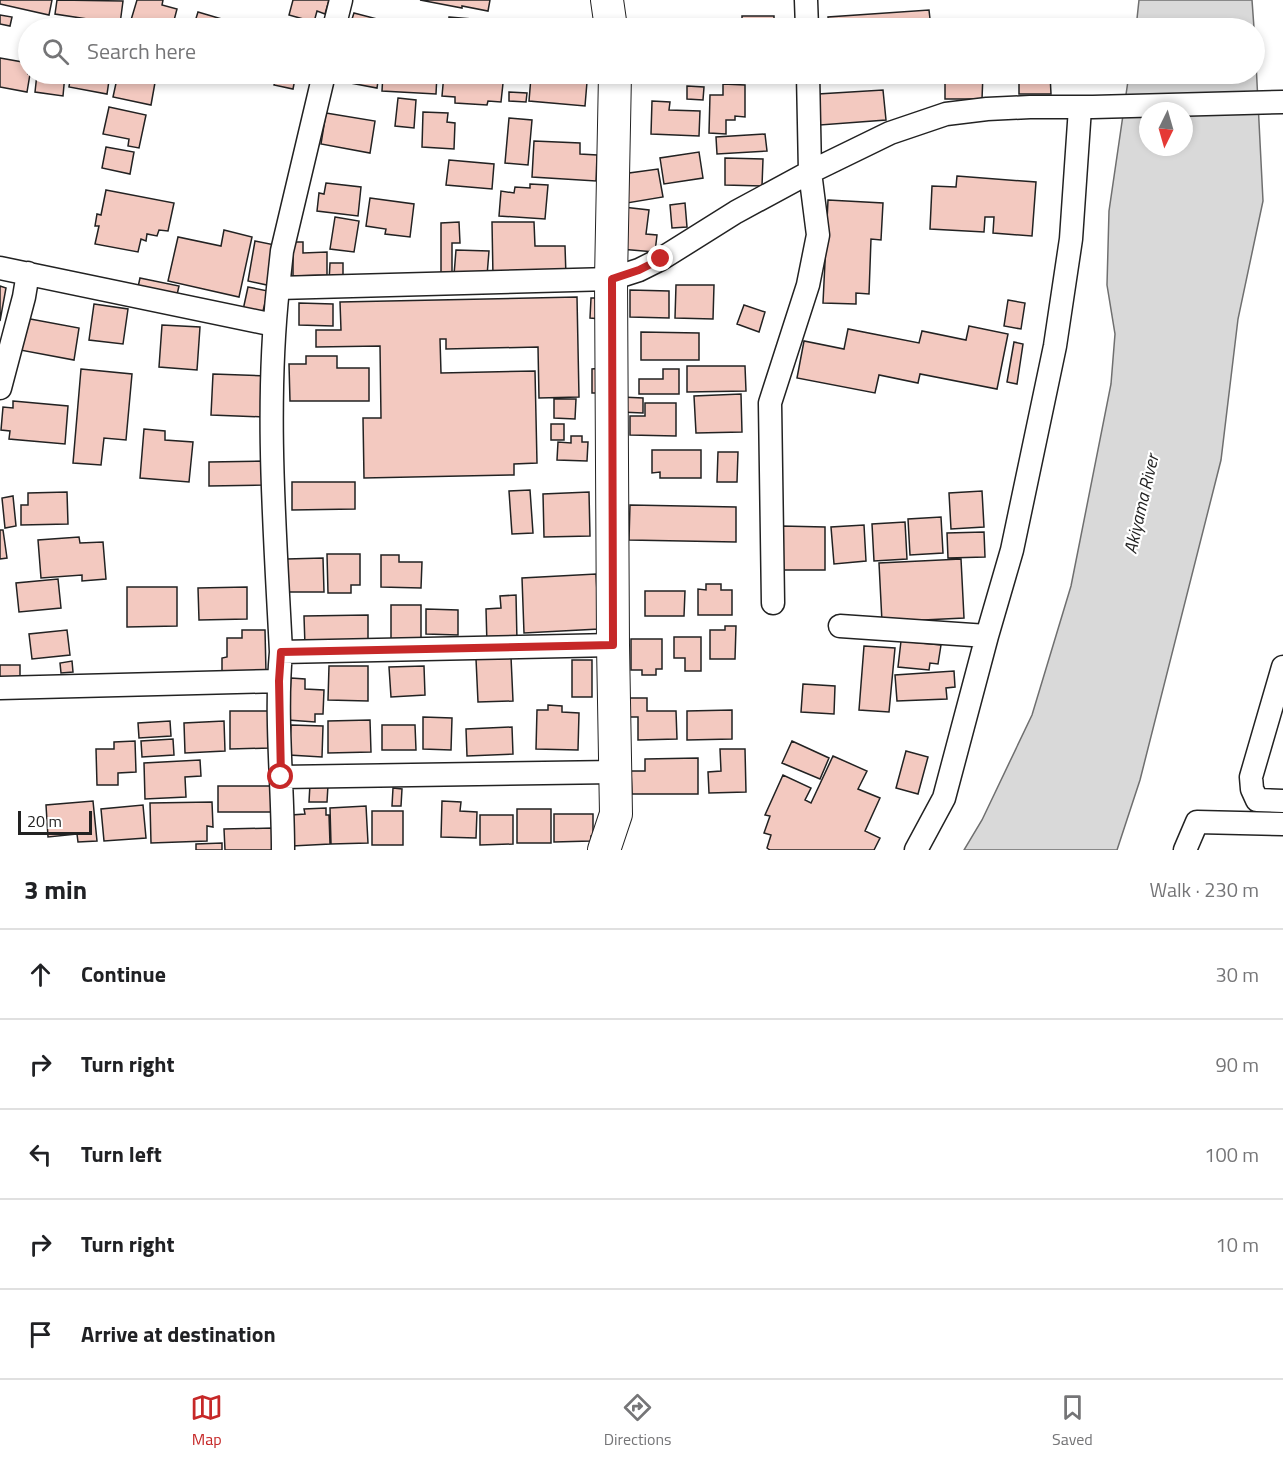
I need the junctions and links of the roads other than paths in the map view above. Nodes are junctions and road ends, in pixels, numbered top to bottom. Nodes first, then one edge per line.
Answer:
1 (341, 0) edge
2 (607, 0) edge
3 (806, 0) edge
4 (336, 18) edge
5 (610, 18) edge
6 (807, 18) edge
7 (322, 84) edge
8 (615, 84) edge
9 (808, 84) edge
10 (1283, 102) edge
11 (1086, 107) junction
12 (810, 172) junction
13 (0, 268) edge
14 (28, 273) junction
15 (612, 279) junction
16 (278, 288) junction
17 (274, 325) junction
18 (0, 388) edge
19 (773, 603) dead end
20 (840, 626) dead end
21 (987, 636) junction
22 (613, 645) junction
23 (281, 652) junction
24 (1283, 667) edge
25 (279, 681) junction
26 (0, 688) edge
27 (615, 772) junction
28 (281, 777) junction
29 (1283, 801) edge
30 (1283, 824) edge
31 (283, 850) edge
32 (604, 850) edge
33 (916, 850) edge
34 (1185, 850) edge

1 - 4 street
2 - 5 street
3 - 6 street
7 - 16 street
8 - 15 street
9 - 12 street
10 - 11 street
11 - 12 street
11 - 21 street
12 - 15 street
12 - 19 street
13 - 14 street
14 - 17 street
14 - 18 street
15 - 16 street
15 - 22 street
16 - 17 street
17 - 23 street
20 - 21 street
21 - 33 street
22 - 23 street
22 - 27 street
23 - 25 street
24 - 29 street
25 - 26 street
25 - 28 street
27 - 28 street
27 - 32 street
28 - 31 street
30 - 34 street

